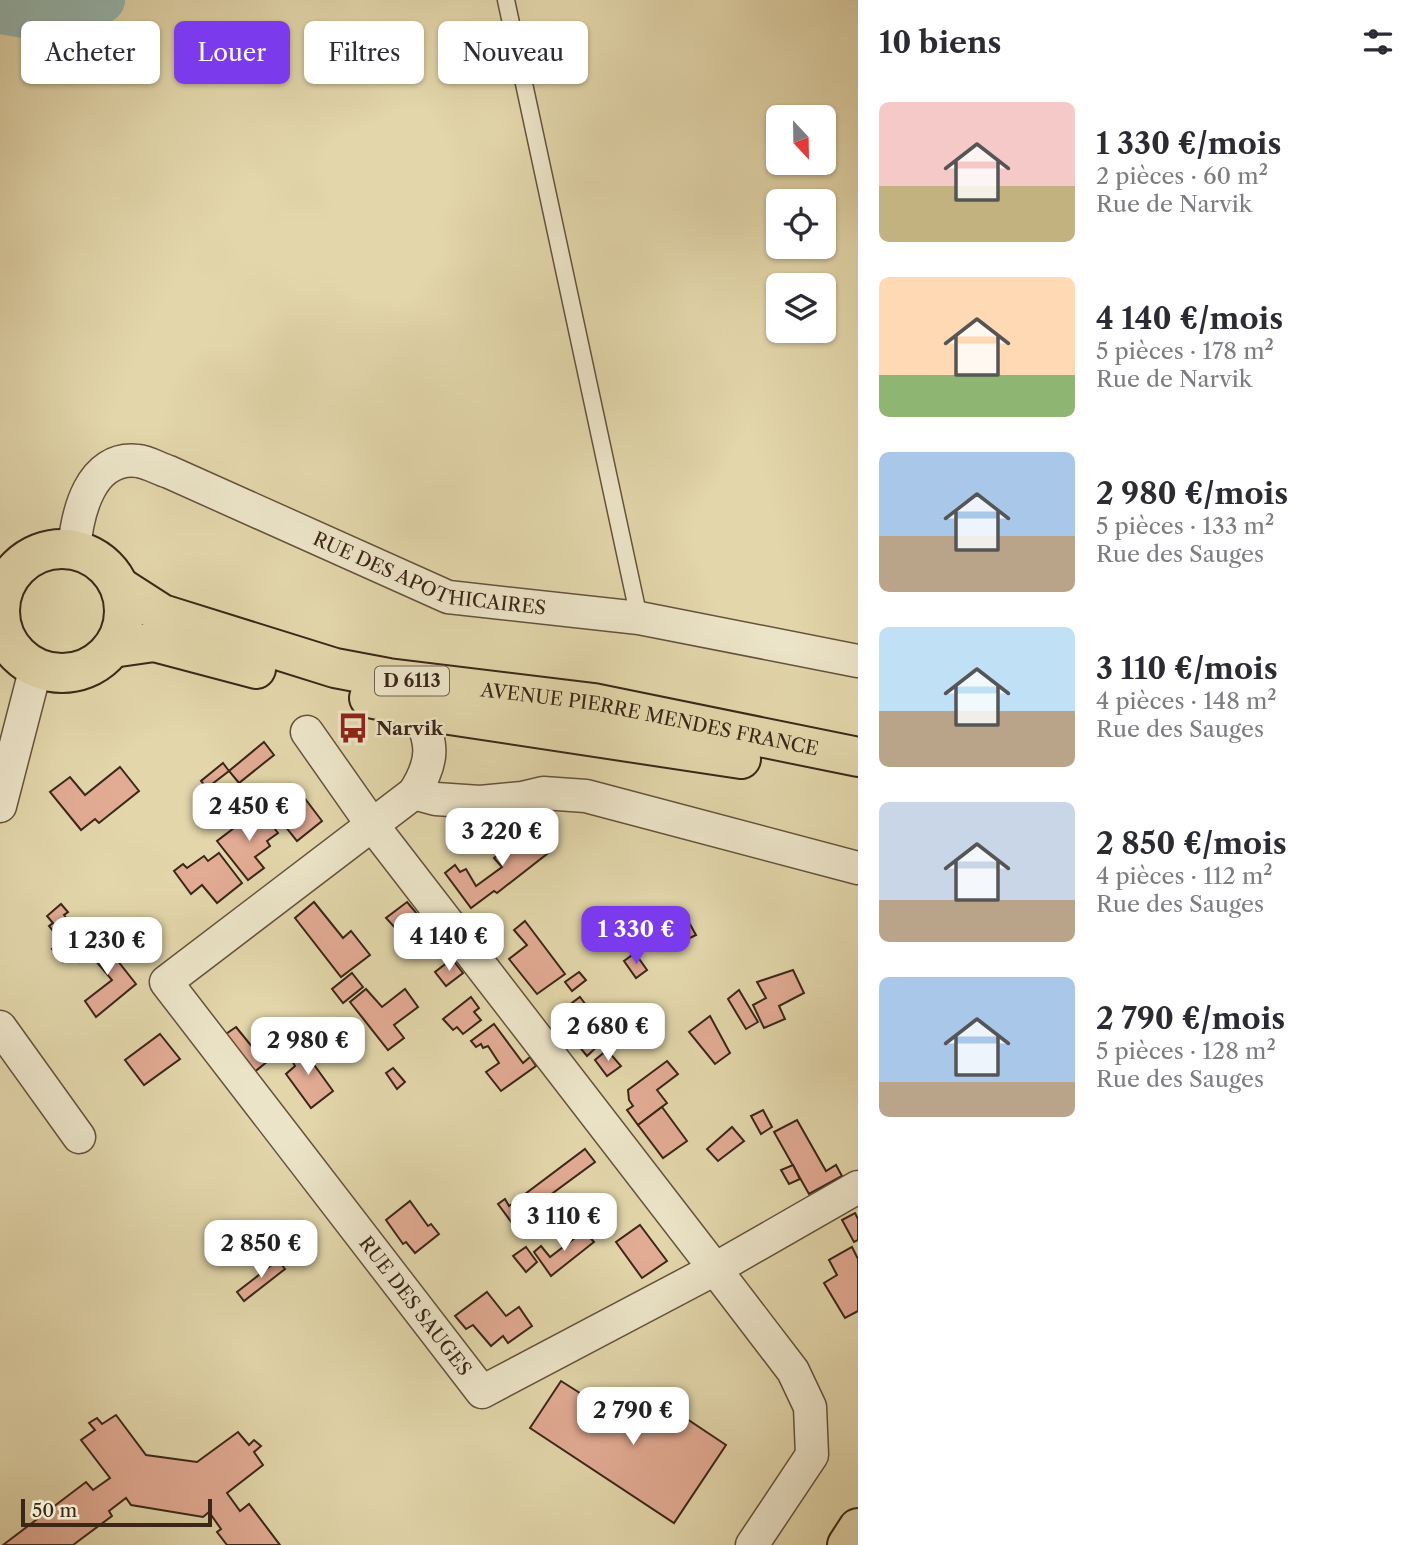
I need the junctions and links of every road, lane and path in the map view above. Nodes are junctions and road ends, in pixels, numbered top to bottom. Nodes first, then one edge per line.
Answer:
1 (506, 0) edge
2 (74, 550) junction
3 (8, 568) edge
4 (120, 587) junction
5 (0, 606) edge
6 (639, 618) junction
7 (112, 648) junction
8 (858, 661) edge
9 (36, 667) junction
10 (417, 709) junction
11 (307, 732) dead end
12 (858, 757) edge
13 (858, 783) edge
14 (414, 793) junction
15 (0, 806) edge
16 (373, 826) junction
17 (858, 868) edge
18 (0, 1027) edge
19 (79, 1137) dead end
20 (858, 1187) edge
21 (715, 1269) junction
22 (858, 1528) edge
23 (752, 1545) edge
24 (847, 1545) edge

1 - 6 lane
2 - 3 main road
2 - 4 main road
2 - 6 street, RUE DES APOTHICAIRES
3 - 5 main road
4 - 7 main road
4 - 12 main road, AVENUE PIERRE MENDES FRANCE / D 6113
5 - 9 main road
6 - 8 street, RUE DES APOTHICAIRES
7 - 9 main road
7 - 10 main road, AVENUE PIERRE MENDES FRANCE / D 6113
9 - 15 street
10 - 13 main road, AVENUE PIERRE MENDES FRANCE / D 6113
10 - 14 street
11 - 16 street
14 - 16 street
14 - 17 street
16 - 21 street
16 - 21 street, RUE DES SAUGES
18 - 19 street
20 - 21 street
21 - 23 street
22 - 24 main road

